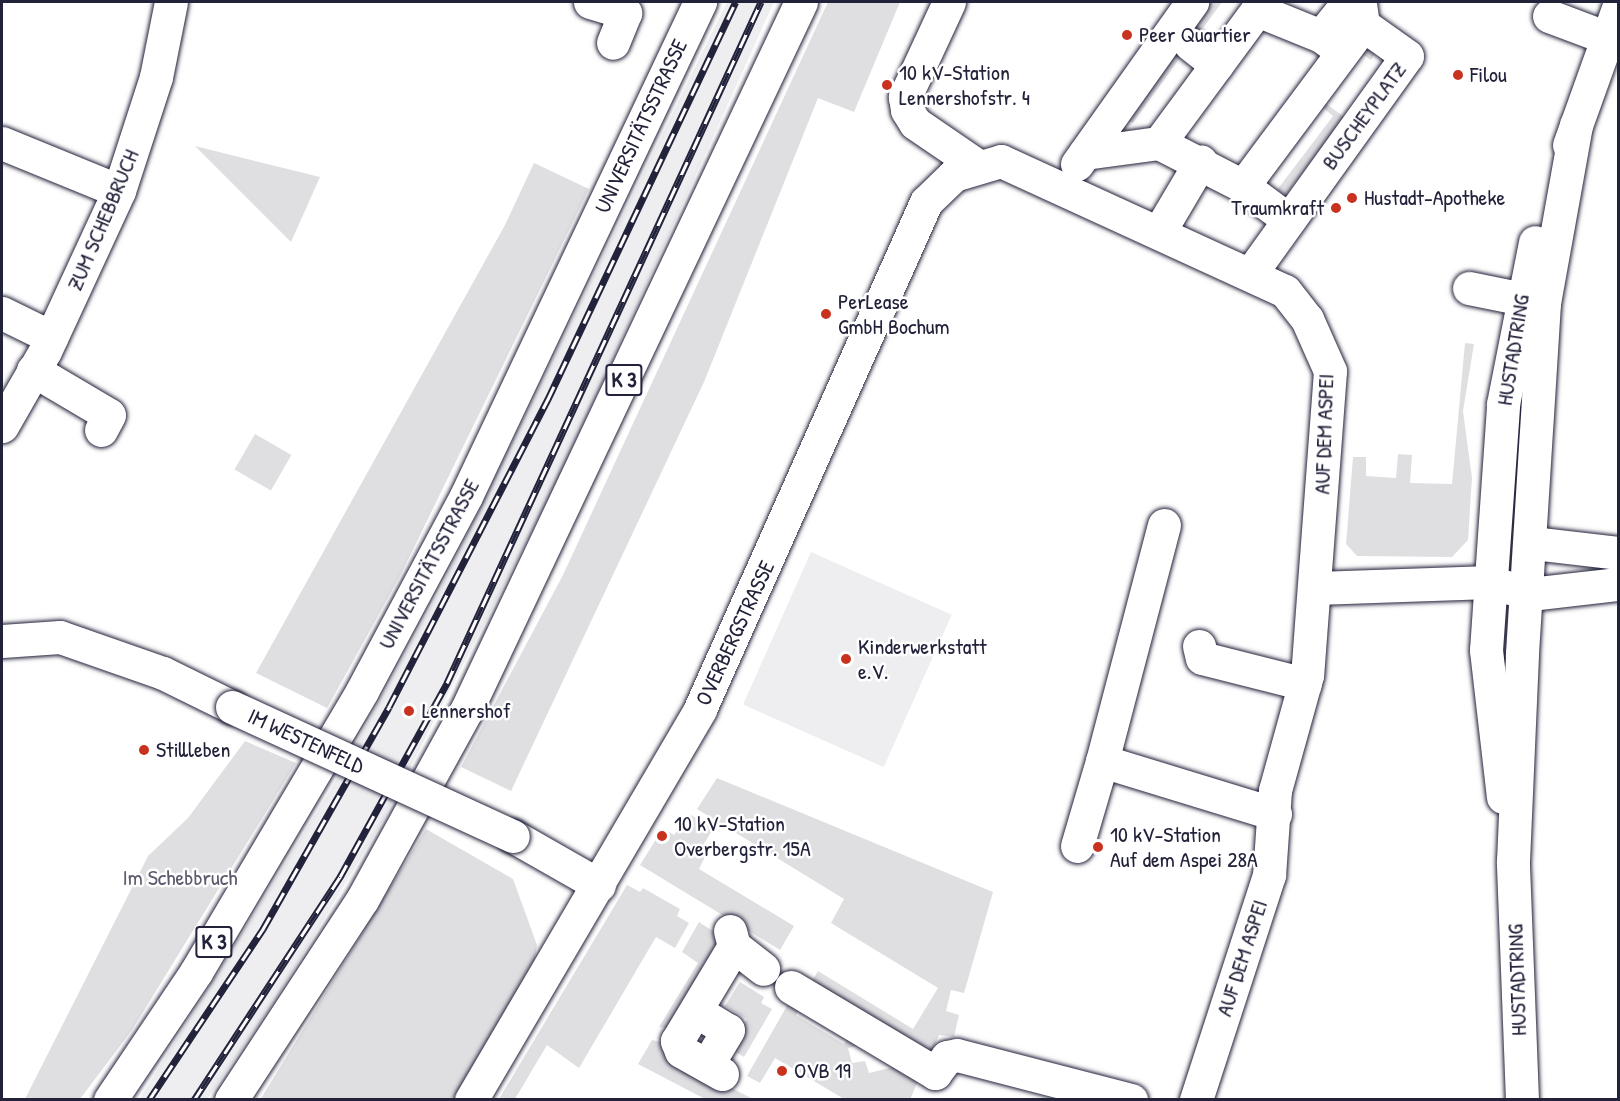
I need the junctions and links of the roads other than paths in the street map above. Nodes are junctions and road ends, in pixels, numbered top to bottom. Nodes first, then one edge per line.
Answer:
1 (171, 2) edge
2 (590, 2) edge
3 (700, 2) edge
4 (801, 2) edge
5 (949, 2) edge
6 (1192, 2) edge
7 (1252, 6) edge
8 (1618, 8) edge
9 (1346, 12) edge
10 (1549, 16) dead end
11 (1605, 37) junction
12 (1182, 38) junction
13 (613, 43) dead end
14 (1332, 44) junction
15 (1217, 65) junction
16 (2, 143) edge
17 (1159, 143) junction
18 (1085, 153) junction
19 (1201, 161) junction
20 (978, 166) junction
21 (1243, 186) junction
22 (1061, 188) junction
23 (119, 191) junction
24 (1288, 220) junction
25 (1160, 232) junction
26 (1251, 273) junction
27 (1469, 288) dead end
28 (1533, 300) junction
29 (2, 313) edge
30 (51, 337) junction
31 (33, 370) junction
32 (2, 426) edge
33 (101, 430) dead end
34 (1164, 525) dead end
35 (1533, 543) junction
36 (1618, 553) edge
37 (1490, 582) junction
38 (1618, 584) edge
39 (1316, 588) junction
40 (1530, 594) junction
41 (2, 641) edge
42 (1198, 646) dead end
43 (1305, 684) junction
44 (1102, 760) junction
45 (1275, 814) junction
46 (1077, 846) dead end
47 (1513, 861) junction
48 (599, 885) junction
49 (741, 953) dead end
50 (791, 987) dead end
51 (714, 1070) dead end
52 (110, 1100) edge
53 (231, 1100) edge
54 (471, 1100) edge
55 (1131, 1100) edge
56 (1196, 1100) edge
57 (1522, 1100) edge

1 - 23 main road, ZUM SCHEBBRUCH
2 - 13 main road
3 - 52 main road, UNIVERSITÄTSSTRASSE / K 3
4 - 53 main road, K 3
5 - 20 main road
6 - 12 main road
7 - 14 main road
7 - 15 main road
8 - 11 main road, HUSTADTRING
9 - 14 main road, BUSCHEYPLATZ
9 - 24 main road, BUSCHEYPLATZ
10 - 11 main road
11 - 28 main road, HUSTADTRING
12 - 15 main road
12 - 18 main road
14 - 21 main road, BUSCHEYPLATZ
15 - 17 main road
16 - 23 main road
17 - 18 main road
17 - 19 main road
18 - 22 main road
19 - 21 main road
19 - 25 main road
20 - 22 main road
20 - 48 main road, OVERBERGSTRASSE
21 - 24 main road
22 - 25 main road
23 - 30 main road, ZUM SCHEBBRUCH
24 - 26 main road, BUSCHEYPLATZ
25 - 26 main road
26 - 39 main road, AUF DEM ASPEI
27 - 28 main road
28 - 35 main road, HUSTADTRING
28 - 37 main road, HUSTADTRING
29 - 30 main road
30 - 31 main road, ZUM SCHEBBRUCH
31 - 32 main road, ZUM SCHEBBRUCH
31 - 33 main road
34 - 44 main road
35 - 36 main road
35 - 37 main road
35 - 40 main road, HUSTADTRING
37 - 39 main road
37 - 40 main road
37 - 47 main road, HUSTADTRING
38 - 40 main road
39 - 43 main road, AUF DEM ASPEI
40 - 47 main road, HUSTADTRING
41 - 48 main road, IM WESTENFELD, bridge
42 - 43 main road
43 - 45 main road, AUF DEM ASPEI
44 - 45 main road
44 - 46 main road
45 - 56 main road, AUF DEM ASPEI
47 - 57 main road, HUSTADTRING
48 - 54 main road, OVERBERGSTRASSE
49 - 51 main road
50 - 55 main road

